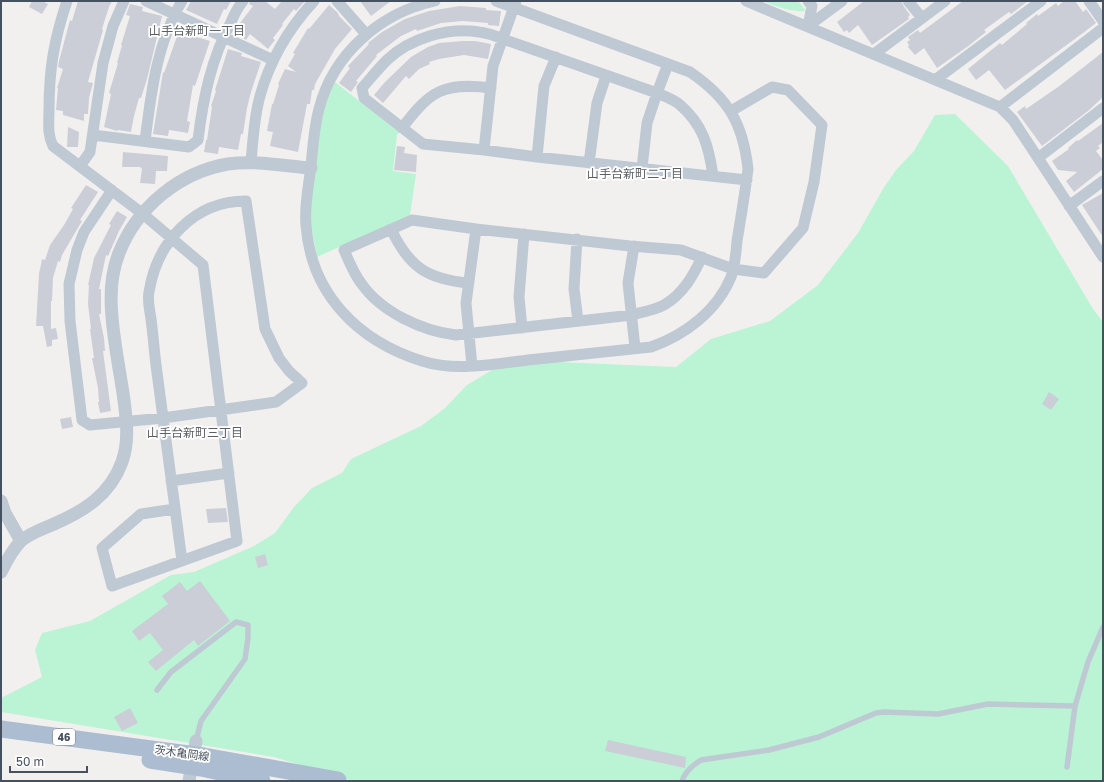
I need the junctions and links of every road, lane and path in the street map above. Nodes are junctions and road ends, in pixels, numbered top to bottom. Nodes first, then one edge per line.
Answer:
1 (67, 1) edge
2 (124, 1) edge
3 (146, 1) edge
4 (182, 1) edge
5 (243, 1) edge
6 (314, 1) edge
7 (337, 1) edge
8 (435, 1) edge
9 (496, 1) edge
10 (746, 1) edge
11 (808, 1) edge
12 (842, 1) edge
13 (908, 1) edge
14 (945, 1) edge
15 (1041, 1) edge
16 (1089, 1) edge
17 (515, 4) edge
18 (174, 14) junction
19 (922, 18) junction
20 (1103, 21) edge
21 (808, 26) junction
22 (1103, 28) edge
23 (366, 34) junction
24 (223, 36) junction
25 (503, 39) junction
26 (874, 54) junction
27 (556, 57) junction
28 (273, 60) junction
29 (668, 64) junction
30 (606, 76) junction
31 (935, 80) junction
32 (490, 88) junction
33 (657, 93) junction
34 (1000, 106) junction
35 (1103, 108) edge
36 (731, 110) junction
37 (402, 128) junction
38 (92, 135) junction
39 (145, 140) junction
40 (484, 150) junction
41 (537, 157) junction
42 (1038, 158) junction
43 (251, 162) junction
44 (589, 163) junction
45 (80, 166) junction
46 (311, 168) junction
47 (642, 168) junction
48 (713, 176) junction
49 (747, 180) junction
50 (1103, 181) edge
51 (112, 190) junction
52 (1070, 206) junction
53 (143, 214) junction
54 (391, 229) junction
55 (476, 229) junction
56 (524, 234) junction
57 (172, 237) junction
58 (576, 239) junction
59 (634, 246) junction
60 (702, 257) junction
61 (1103, 257) edge
62 (733, 269) junction
63 (468, 283) junction
64 (632, 315) junction
65 (578, 322) junction
66 (522, 328) junction
67 (469, 334) junction
68 (635, 348) junction
69 (472, 366) junction
70 (221, 410) junction
71 (163, 418) junction
72 (127, 422) junction
73 (229, 473) junction
74 (171, 481) junction
75 (1, 502) edge
76 (175, 509) junction
77 (21, 541) junction
78 (182, 561) junction
79 (1, 572) edge
80 (1103, 627) edge
81 (157, 690) dead end
82 (1075, 706) junction
83 (1, 729) edge
84 (1, 739) edge
85 (125, 750) junction
86 (200, 755) junction
87 (1067, 767) dead end
88 (338, 780) dead end
89 (189, 781) edge
90 (262, 781) edge
91 (682, 781) edge

1 - 45 street
2 - 38 street
3 - 18 street
4 - 18 street
5 - 24 street
6 - 28 street
7 - 23 street
8 - 23 street
9 - 17 street
10 - 21 street
11 - 21 street
12 - 21 street
13 - 19 street
14 - 19 street
15 - 31 street
16 - 20 street
17 - 25 street
17 - 29 street
18 - 24 street
18 - 39 street
19 - 26 street
21 - 26 street
22 - 34 street
23 - 46 street
24 - 28 street
24 - 39 street
25 - 27 street
25 - 32 street
25 - 37 street
26 - 31 street
27 - 30 street
27 - 41 street
28 - 43 street
29 - 33 street
29 - 36 street
30 - 33 street
30 - 44 street
31 - 34 street
32 - 37 street
32 - 40 street
33 - 47 street
33 - 48 street
34 - 42 street
35 - 42 street
36 - 49 street
36 - 62 street
37 - 40 street
38 - 39 street
38 - 45 street
40 - 41 street
41 - 44 street
42 - 52 street
43 - 46 street
43 - 53 street
44 - 47 street
45 - 51 street
46 - 69 street
47 - 48 street
48 - 49 street
49 - 62 street
50 - 52 street
51 - 53 street
51 - 72 street
52 - 61 street
53 - 57 street
53 - 72 street
54 - 55 street
54 - 63 street
54 - 67 street
55 - 56 street
55 - 63 street
56 - 58 street
56 - 66 street
57 - 70 street
57 - 70 street
57 - 71 street
58 - 59 street
58 - 65 street
59 - 60 street
59 - 64 street
60 - 62 street
60 - 64 street
62 - 68 street
63 - 67 street
64 - 65 street
64 - 68 street
65 - 66 street
66 - 67 street
67 - 69 street
68 - 69 street
70 - 71 street
70 - 73 street
71 - 72 street
71 - 74 street
72 - 77 street
73 - 74 street
73 - 78 street
74 - 76 street
75 - 77 street
76 - 78 street
76 - 78 street
77 - 79 street
80 - 82 lane
81 - 86 lane
82 - 87 lane
82 - 91 lane
83 - 85 main road, 茨木亀岡線 / 46
84 - 85 main road, 茨木亀岡線 / 46
85 - 86 main road, 茨木亀岡線 / 46
86 - 88 main road, 茨木亀岡線 / 46
86 - 89 street
86 - 90 main road, 茨木亀岡線 / 46

